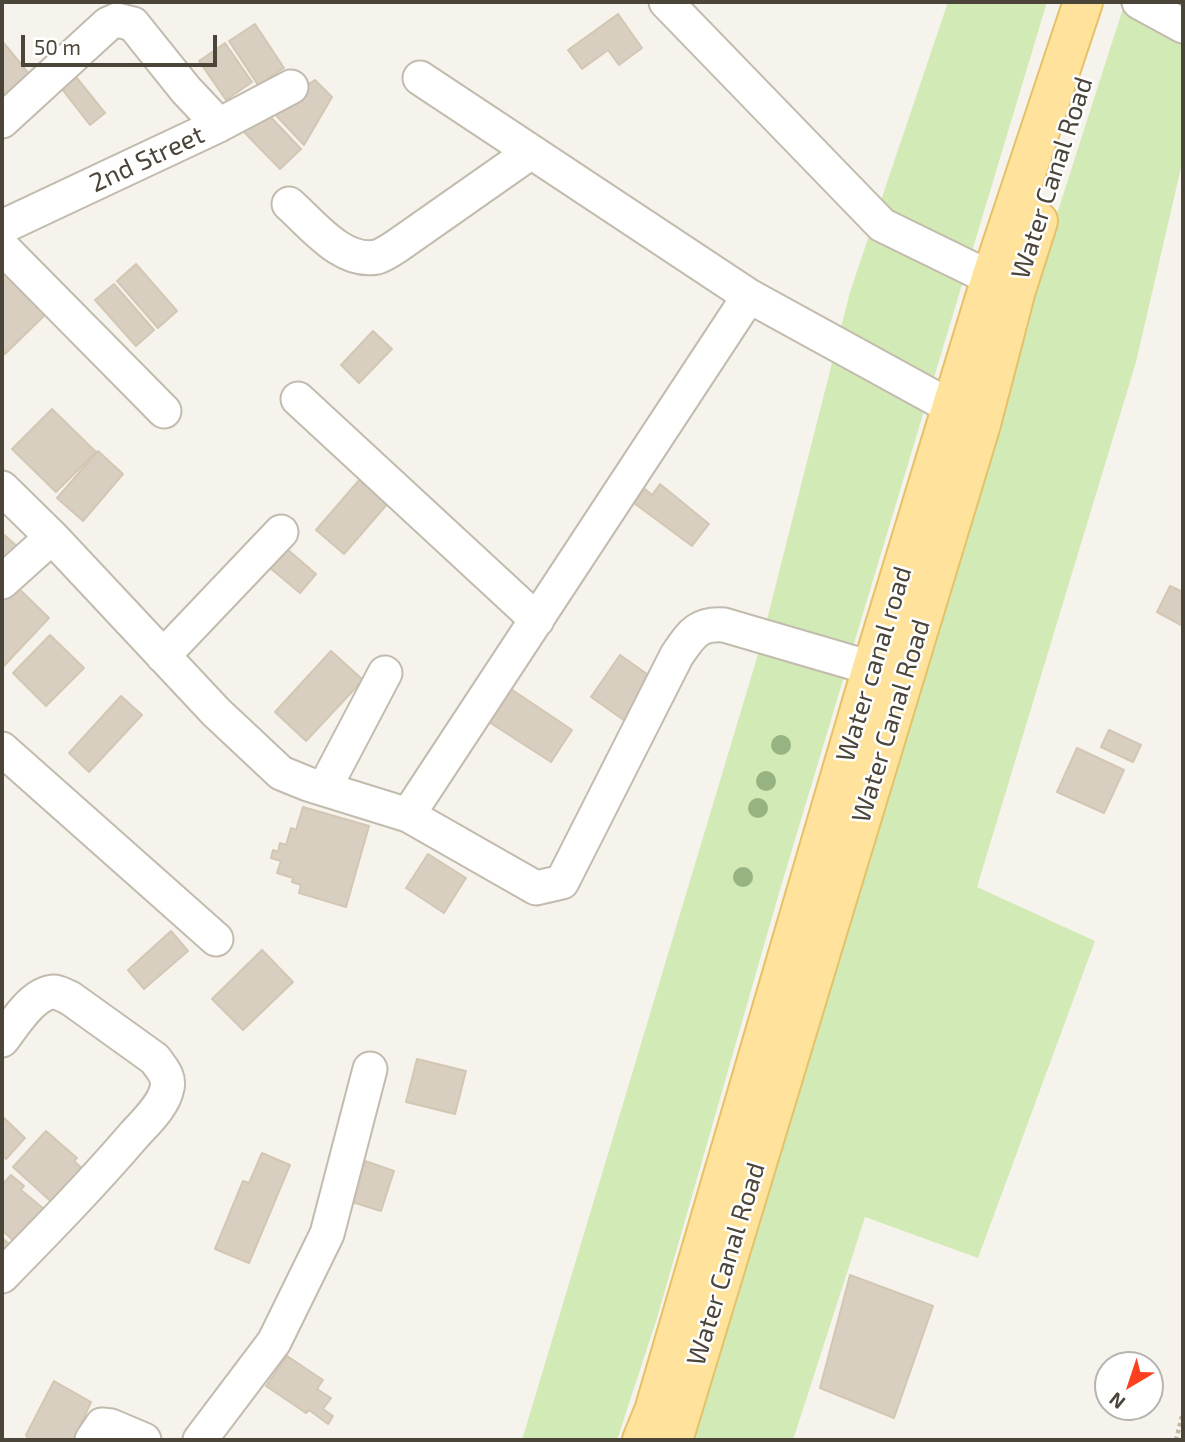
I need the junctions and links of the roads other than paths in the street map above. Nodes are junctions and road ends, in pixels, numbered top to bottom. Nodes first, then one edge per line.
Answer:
1 (666, 2) edge
2 (1083, 2) edge
3 (1107, 2) edge
4 (1139, 2) edge
5 (1183, 26) edge
6 (420, 78) dead end
7 (291, 87) dead end
8 (2, 121) edge
9 (219, 125) junction
10 (531, 152) junction
11 (289, 204) dead end
12 (2, 228) edge
13 (2, 247) edge
14 (1003, 284) junction
15 (749, 296) junction
16 (298, 399) dead end
17 (164, 411) dead end
18 (967, 416) junction
19 (2, 488) edge
20 (281, 532) dead end
21 (52, 537) junction
22 (2, 582) edge
23 (537, 620) junction
24 (163, 656) junction
25 (385, 673) dead end
26 (888, 673) junction
27 (2, 749) edge
28 (324, 789) junction
29 (408, 815) junction
30 (216, 939) dead end
31 (2, 1040) edge
32 (370, 1069) dead end
33 (2, 1276) edge
34 (656, 1431) edge
35 (92, 1440) edge
36 (144, 1440) edge
37 (200, 1440) edge

1 - 14 street
2 - 14 main road, Water canal road
3 - 14 main road, Water Canal Road
4 - 5 street
6 - 10 street
7 - 9 street, 2nd Street
8 - 9 street
9 - 12 street, 2nd Street
10 - 11 street
10 - 15 street
13 - 17 street
14 - 18 main road, Water Canal Road
15 - 18 street
15 - 23 street
16 - 23 street
18 - 26 main road, Water Canal Road
19 - 21 street
20 - 24 street
21 - 22 street
21 - 24 street
23 - 29 street
24 - 28 street
25 - 28 street
26 - 29 street
26 - 34 main road, Water Canal Road
27 - 30 street
28 - 29 street
31 - 33 street
32 - 37 street
35 - 36 street

